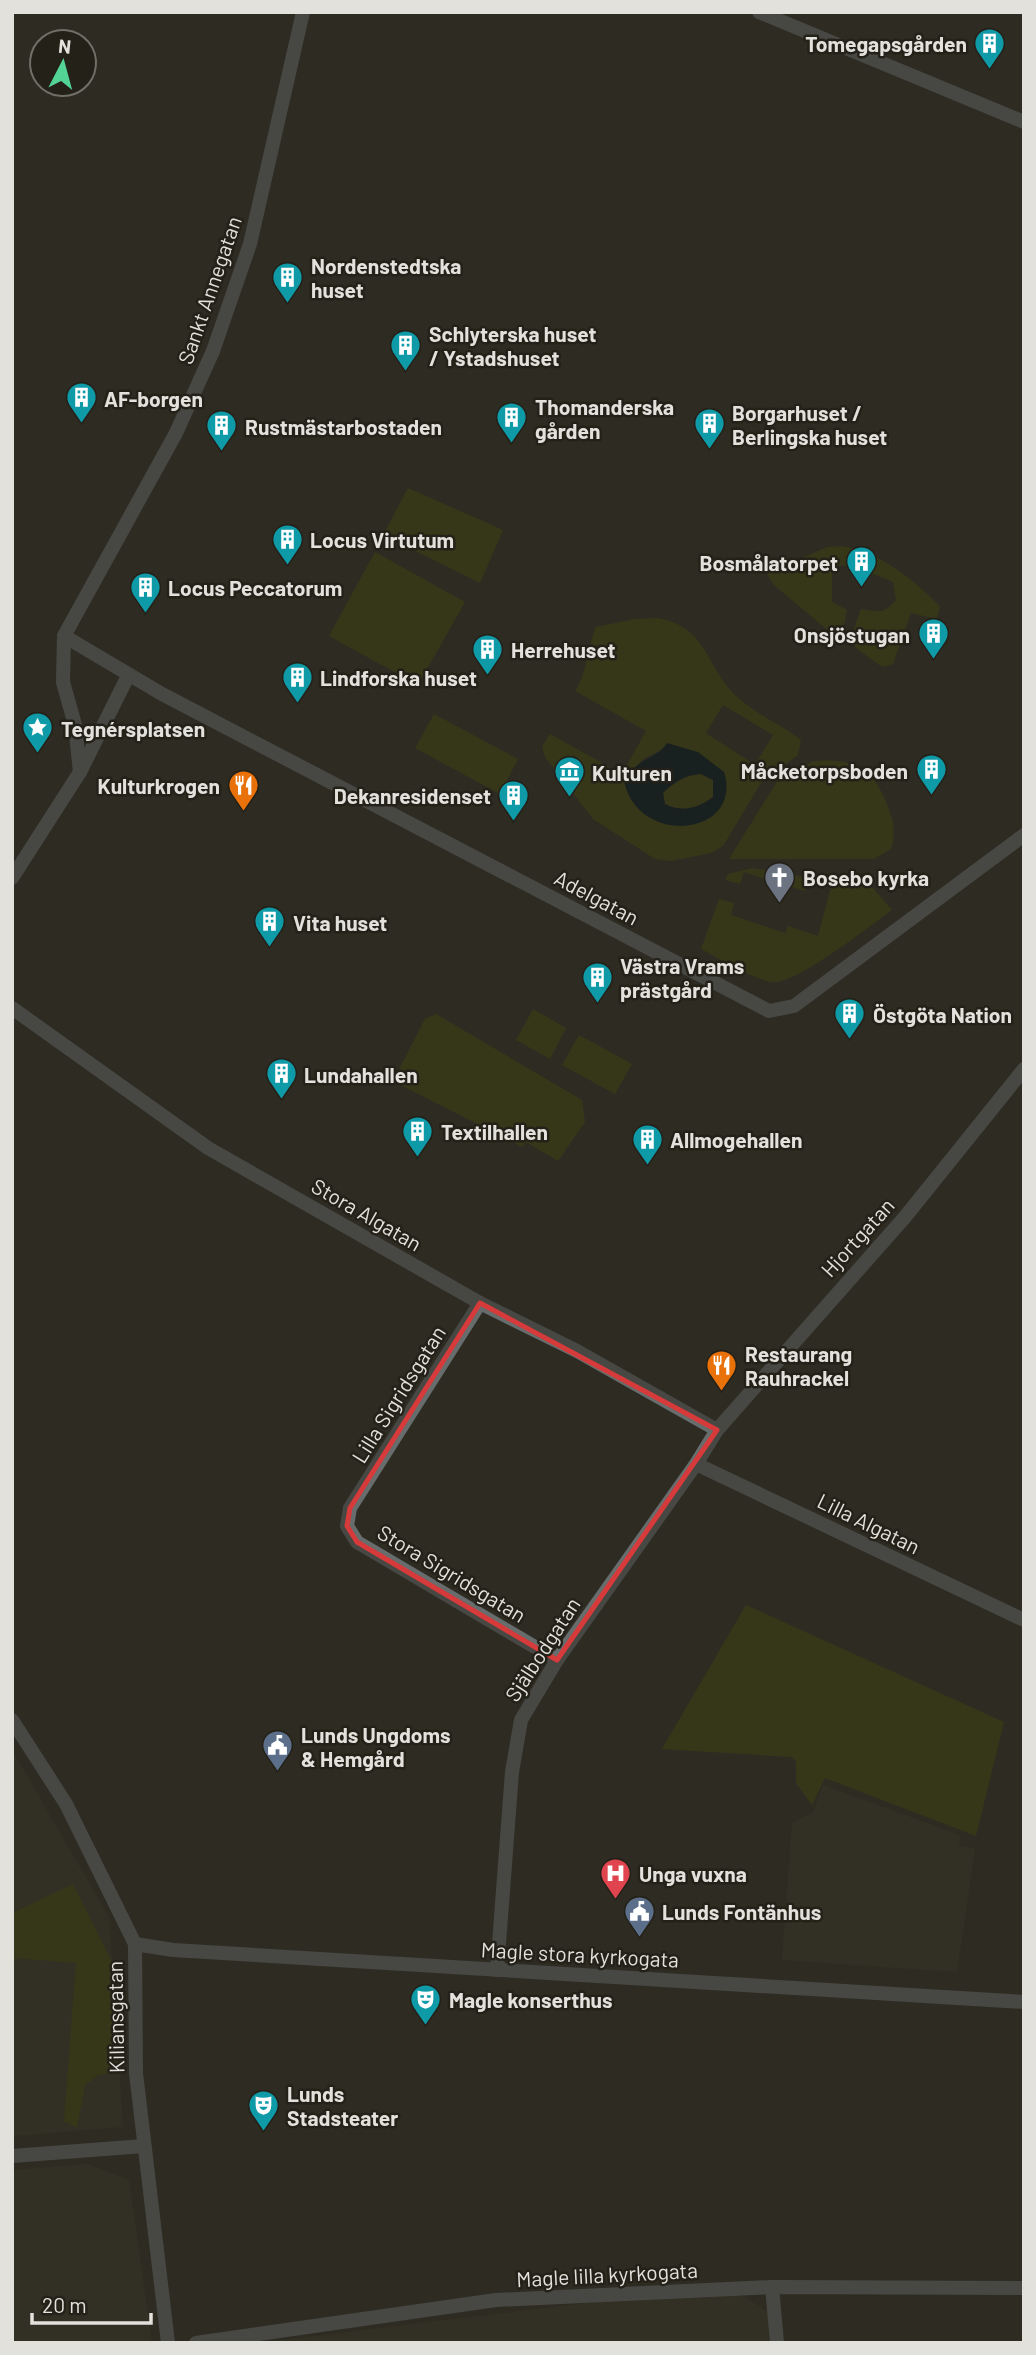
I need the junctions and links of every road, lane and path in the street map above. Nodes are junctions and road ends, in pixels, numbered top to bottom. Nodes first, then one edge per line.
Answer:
1 (303, 12) edge
2 (759, 12) edge
3 (1024, 122) edge
4 (64, 636) junction
5 (128, 676) junction
6 (80, 772) junction
7 (1024, 835) edge
8 (12, 878) edge
9 (12, 1007) edge
10 (1024, 1069) edge
11 (480, 1303) junction
12 (717, 1430) junction
13 (696, 1464) junction
14 (350, 1508) joint
15 (1024, 1620) edge
16 (557, 1660) junction
17 (12, 1720) edge
18 (135, 1944) junction
19 (497, 1970) junction
20 (1024, 2002) edge
21 (144, 2146) junction
22 (12, 2156) edge
23 (772, 2287) junction
24 (1024, 2288) edge
25 (167, 2343) edge
26 (196, 2343) edge
27 (777, 2343) edge

1 - 4 street, Sankt Annegatan
2 - 3 street
4 - 5 street, Adelgatan
4 - 6 street
5 - 6 street
5 - 7 street, Adelgatan
6 - 8 street
9 - 11 street, Stora Algatan
10 - 12 street, Hjortgatan
11 - 12 street, Stora Algatan
11 - 14 street, Lilla Sigridsgatan
12 - 13 street, Själbodgatan
13 - 15 street, Lilla Algatan
13 - 16 street, Själbodgatan
14 - 16 street, Stora Sigridsgatan
16 - 19 street, Själbodgatan
17 - 18 street, Kiliansgatan
18 - 19 street, Magle stora kyrkogata
18 - 21 street, Kiliansgatan
19 - 20 street, Magle stora kyrkogata
21 - 22 street
21 - 25 street, Kiliansgatan
23 - 24 street, Magle lilla kyrkogata
23 - 26 street, Magle lilla kyrkogata
23 - 27 street

